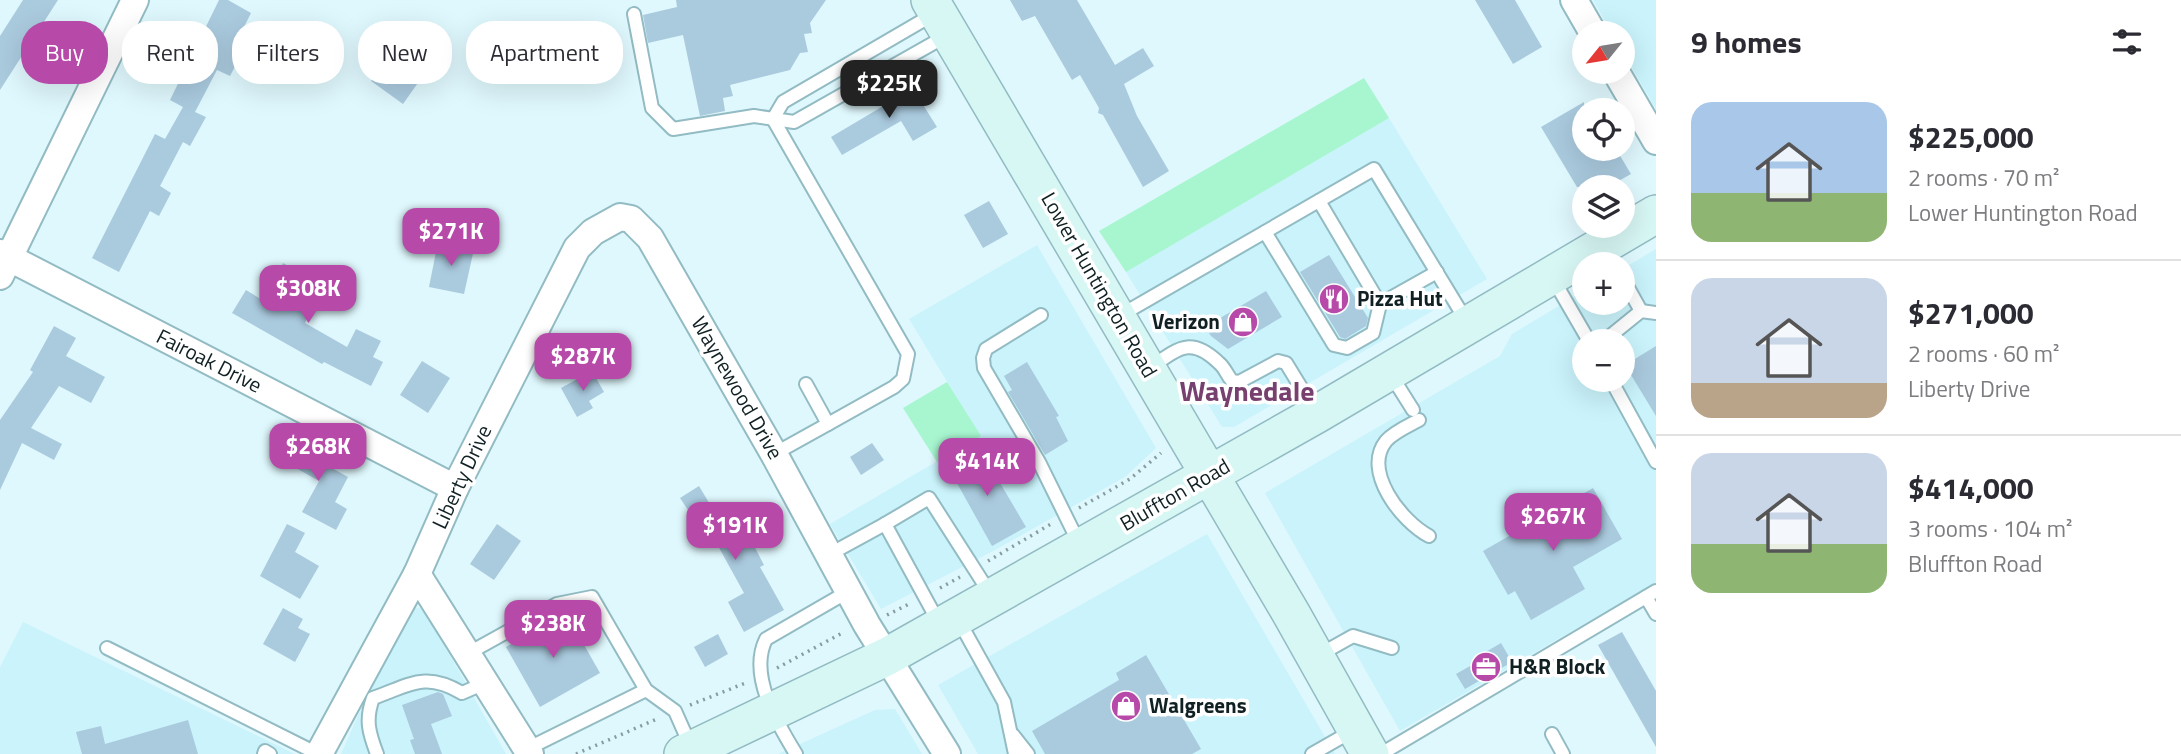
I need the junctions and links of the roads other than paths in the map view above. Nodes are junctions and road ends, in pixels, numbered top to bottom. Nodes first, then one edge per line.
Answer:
1 (135, 0) edge
2 (1574, 0) edge
3 (634, 14) dead end
4 (939, 15) edge
5 (1586, 21) edge
6 (1623, 84) edge
7 (773, 118) junction
8 (1656, 141) edge
9 (1319, 201) junction
10 (1656, 214) edge
11 (620, 217) joint
12 (1265, 232) junction
13 (3, 262) edge
14 (1437, 272) junction
15 (1551, 276) junction
16 (1635, 300) edge
17 (1380, 304) junction
18 (1641, 311) junction
19 (1656, 313) edge
20 (1041, 315) dead end
21 (1117, 317) junction
22 (1468, 325) junction
23 (1582, 329) edge
24 (1619, 329) edge
25 (1147, 369) junction
26 (1389, 371) junction
27 (806, 384) dead end
28 (1618, 392) edge
29 (1317, 414) junction
30 (828, 424) junction
31 (774, 454) junction
32 (1656, 461) edge
33 (1209, 475) junction
34 (455, 488) junction
35 (885, 524) junction
36 (1429, 536) dead end
37 (1082, 548) junction
38 (830, 554) junction
39 (417, 574) junction
40 (849, 591) junction
41 (1651, 594) edge
42 (993, 598) junction
43 (1656, 614) edge
44 (949, 622) junction
45 (107, 648) dead end
46 (1392, 648) dead end
47 (467, 654) junction
48 (888, 656) junction
49 (1316, 657) junction
50 (485, 683) junction
51 (646, 690) junction
52 (772, 713) junction
53 (1010, 732) junction
54 (1552, 734) dead end
55 (1363, 741) edge
56 (528, 752) edge
57 (688, 752) edge
58 (264, 754) edge
59 (270, 754) edge
60 (319, 754) edge
61 (377, 754) edge
62 (796, 754) edge
63 (947, 754) edge
64 (1015, 754) edge
65 (1028, 754) edge
66 (1312, 754) edge
67 (1381, 754) edge
68 (1563, 754) edge

1 - 13 street
2 - 5 street
3 - 7 lane
4 - 7 lane
4 - 7 lane
4 - 21 main road, Lower Huntington Road
6 - 8 street
7 - 30 lane
9 - 12 lane
9 - 14 lane
9 - 17 lane
10 - 15 main road, Bluffton Road
11 - 31 street, Waynewood Drive
11 - 34 street, Liberty Drive
12 - 17 lane
12 - 21 lane
13 - 34 street, Fairoak Drive
14 - 17 lane
14 - 22 lane
15 - 22 main road, Bluffton Road
15 - 23 lane
16 - 18 lane
18 - 19 lane
18 - 24 lane
20 - 37 lane
21 - 25 main road, Lower Huntington Road
22 - 26 main road, Bluffton Road
25 - 29 lane
25 - 33 main road, Lower Huntington Road
26 - 29 main road, Bluffton Road
26 - 36 lane
27 - 30 lane
28 - 32 lane
29 - 33 main road, Bluffton Road
30 - 31 lane
31 - 38 street, Waynewood Drive
33 - 37 main road, Bluffton Road
33 - 49 main road, Lower Huntington Road
34 - 39 street, Liberty Drive
35 - 38 lane
35 - 42 lane
35 - 44 lane
37 - 42 main road, Bluffton Road
38 - 40 street, Waynewood Drive
39 - 47 street
39 - 60 street, Liberty Drive
40 - 48 street, Waynewood Drive
40 - 52 lane
41 - 43 lane
41 - 67 lane
42 - 44 main road, Bluffton Road
44 - 48 main road, Bluffton Road
44 - 53 lane
45 - 60 lane
46 - 49 lane
47 - 50 street
47 - 51 lane
48 - 52 main road, Bluffton Road
48 - 63 street, Waynewood Drive
49 - 55 main road, Lower Huntington Road
50 - 56 street
50 - 61 lane
51 - 56 lane
51 - 57 lane
52 - 57 main road, Bluffton Road
52 - 62 lane
53 - 64 lane
53 - 65 lane
54 - 68 lane
55 - 66 lane
58 - 59 lane

